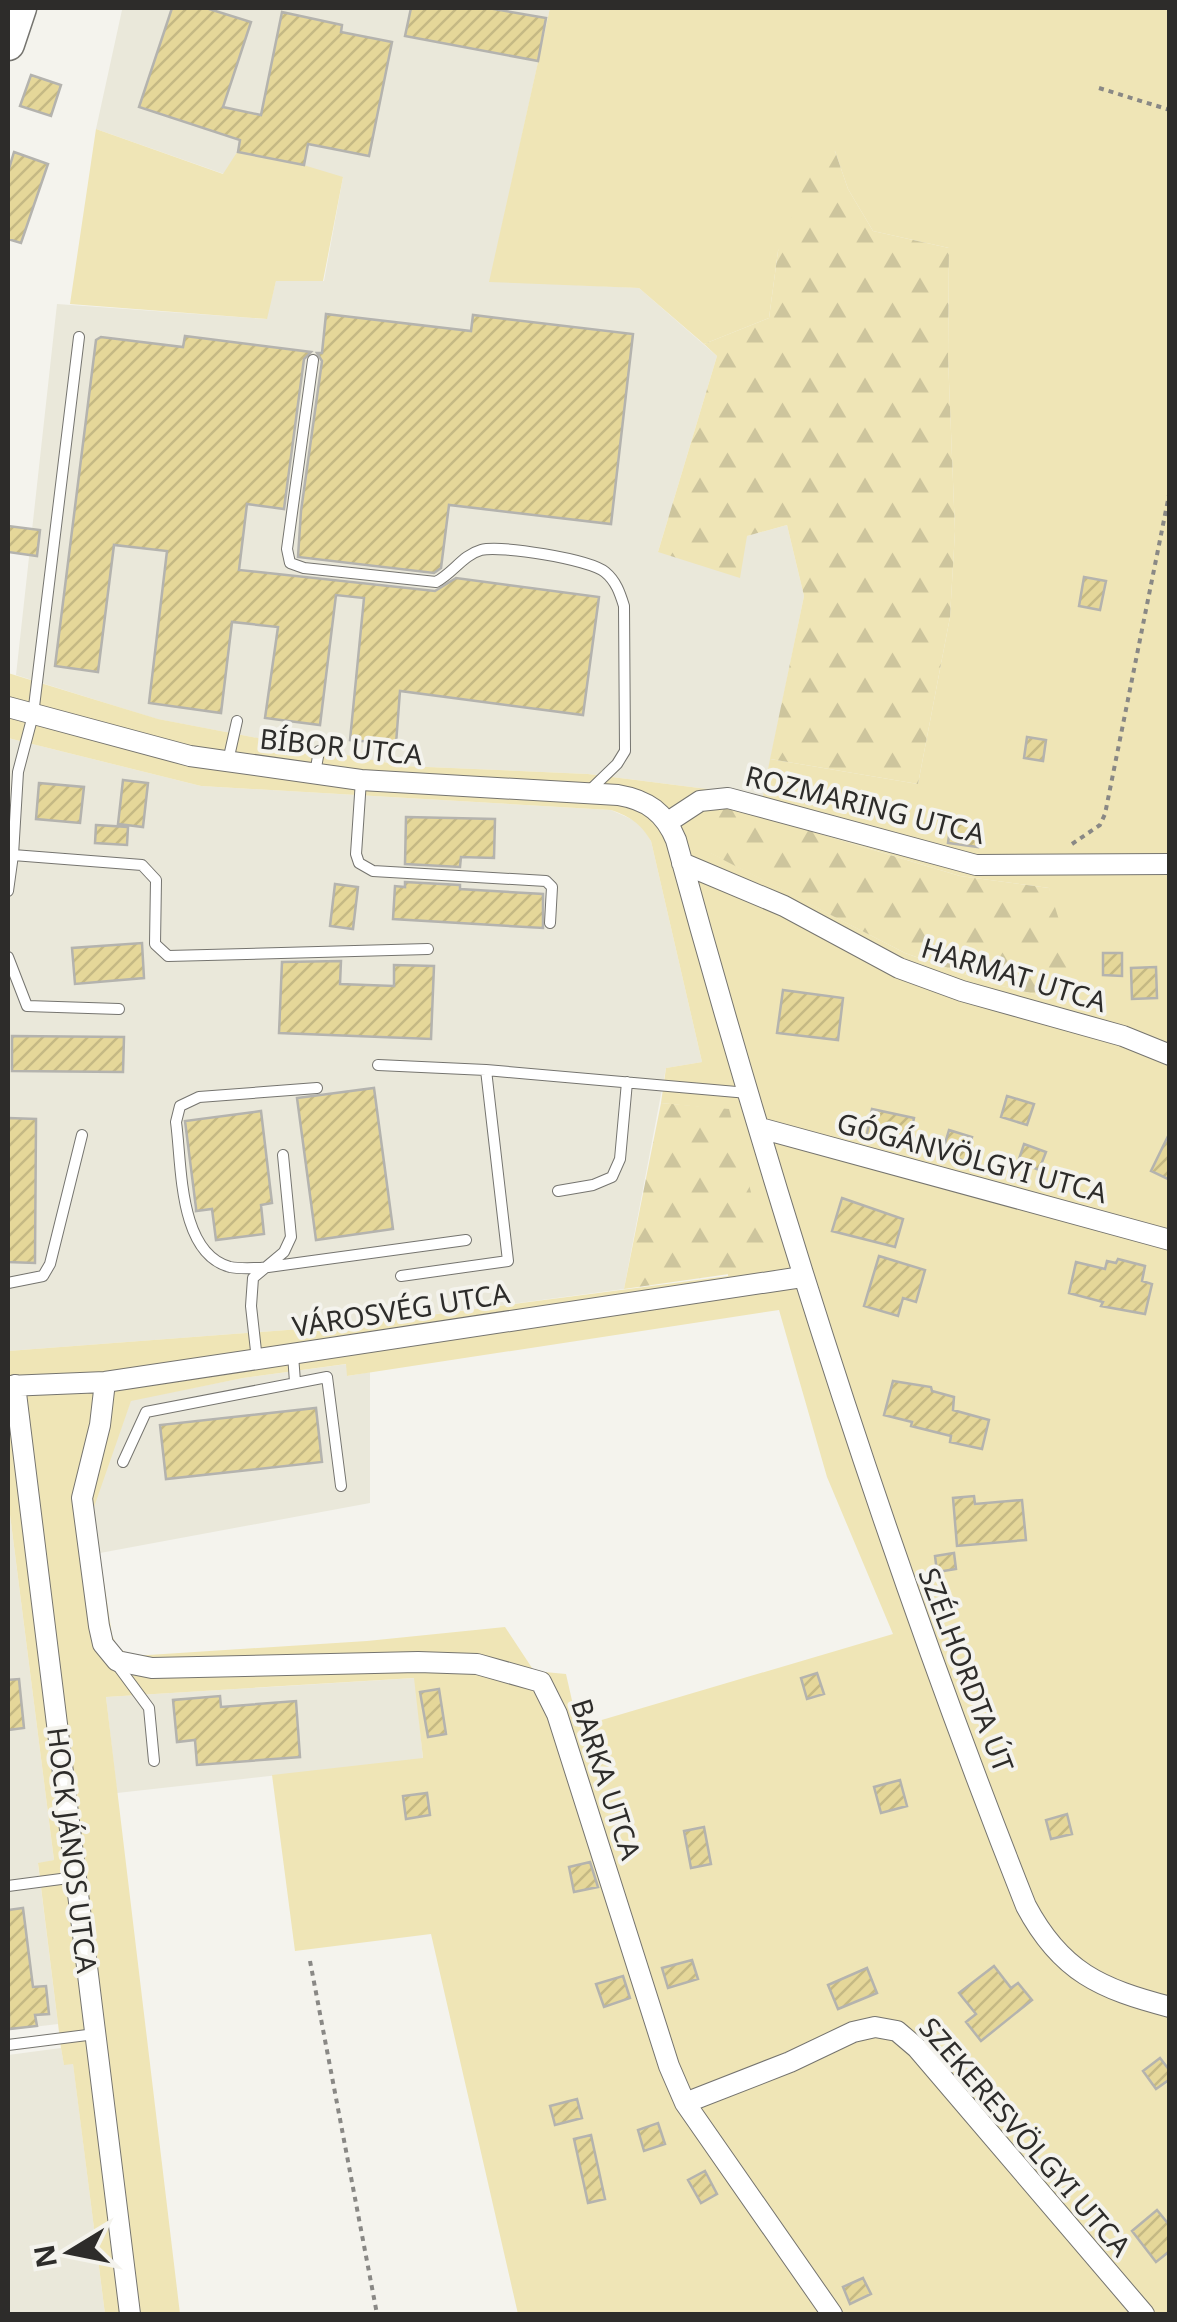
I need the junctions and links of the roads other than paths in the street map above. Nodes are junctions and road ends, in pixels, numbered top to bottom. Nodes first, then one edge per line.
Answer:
1 (20, 8) edge
2 (8, 44) edge
3 (79, 337) dead end
4 (313, 360) dead end
5 (8, 707) edge
6 (33, 715) junction
7 (238, 720) dead end
8 (319, 751) dead end
9 (228, 762) junction
10 (315, 774) junction
11 (361, 780) junction
12 (588, 792) junction
13 (668, 822) junction
14 (13, 855) junction
15 (682, 863) junction
16 (1170, 864) edge
17 (8, 891) edge
18 (550, 923) dead end
19 (428, 948) dead end
20 (8, 957) edge
21 (120, 1009) dead end
22 (1170, 1055) edge
23 (378, 1065) dead end
24 (486, 1070) junction
25 (627, 1082) junction
26 (318, 1088) dead end
27 (749, 1093) junction
28 (760, 1128) junction
29 (82, 1134) dead end
30 (284, 1156) dead end
31 (558, 1191) dead end
32 (466, 1240) dead end
33 (1170, 1240) edge
34 (262, 1268) junction
35 (401, 1276) dead end
36 (802, 1277) junction
37 (8, 1282) edge
38 (293, 1355) junction
39 (257, 1360) junction
40 (104, 1382) junction
41 (295, 1382) junction
42 (11, 1385) edge
43 (122, 1462) dead end
44 (341, 1486) dead end
45 (108, 1653) junction
46 (154, 1762) dead end
47 (76, 1877) junction
48 (8, 1886) edge
49 (1170, 2007) edge
50 (95, 2034) junction
51 (8, 2045) edge
52 (685, 2102) junction
53 (130, 2314) edge
54 (832, 2314) edge
55 (1144, 2314) edge

1 - 2 main road
3 - 6 lane
4 - 12 lane
5 - 6 street, BÍBOR UTCA
6 - 9 street, BÍBOR UTCA
6 - 14 lane
7 - 9 lane
8 - 10 lane
9 - 10 street, BÍBOR UTCA
10 - 11 street, BÍBOR UTCA
11 - 12 street, BÍBOR UTCA
11 - 18 lane
12 - 13 street, BÍBOR UTCA
13 - 15 street
13 - 16 street, ROZMARING UTCA
14 - 17 lane
14 - 19 lane
15 - 22 street, HARMAT UTCA
15 - 27 street
20 - 21 lane
23 - 24 lane
24 - 25 lane
24 - 35 lane
25 - 27 lane
25 - 31 lane
26 - 34 lane
27 - 28 street
28 - 33 street, GÓGÁNVÖLGYI UTCA
28 - 36 street
29 - 37 lane
30 - 34 lane
32 - 34 lane
34 - 39 lane
36 - 38 street, VÁROSVÉG UTCA
36 - 49 street, SZÉLHORDTA ÚT
38 - 39 street, VÁROSVÉG UTCA
38 - 41 lane
39 - 40 street, VÁROSVÉG UTCA
40 - 42 street, VÁROSVÉG UTCA
40 - 45 street
41 - 43 lane
41 - 44 lane
42 - 47 street, HOCK JÁNOS UTCA
45 - 46 lane
45 - 52 street, BARKA UTCA
47 - 48 lane
47 - 50 street, HOCK JÁNOS UTCA
50 - 51 lane
50 - 53 street, HOCK JÁNOS UTCA
52 - 54 street, BARKA UTCA
52 - 55 street, SZEKERESVÖLGYI UTCA

